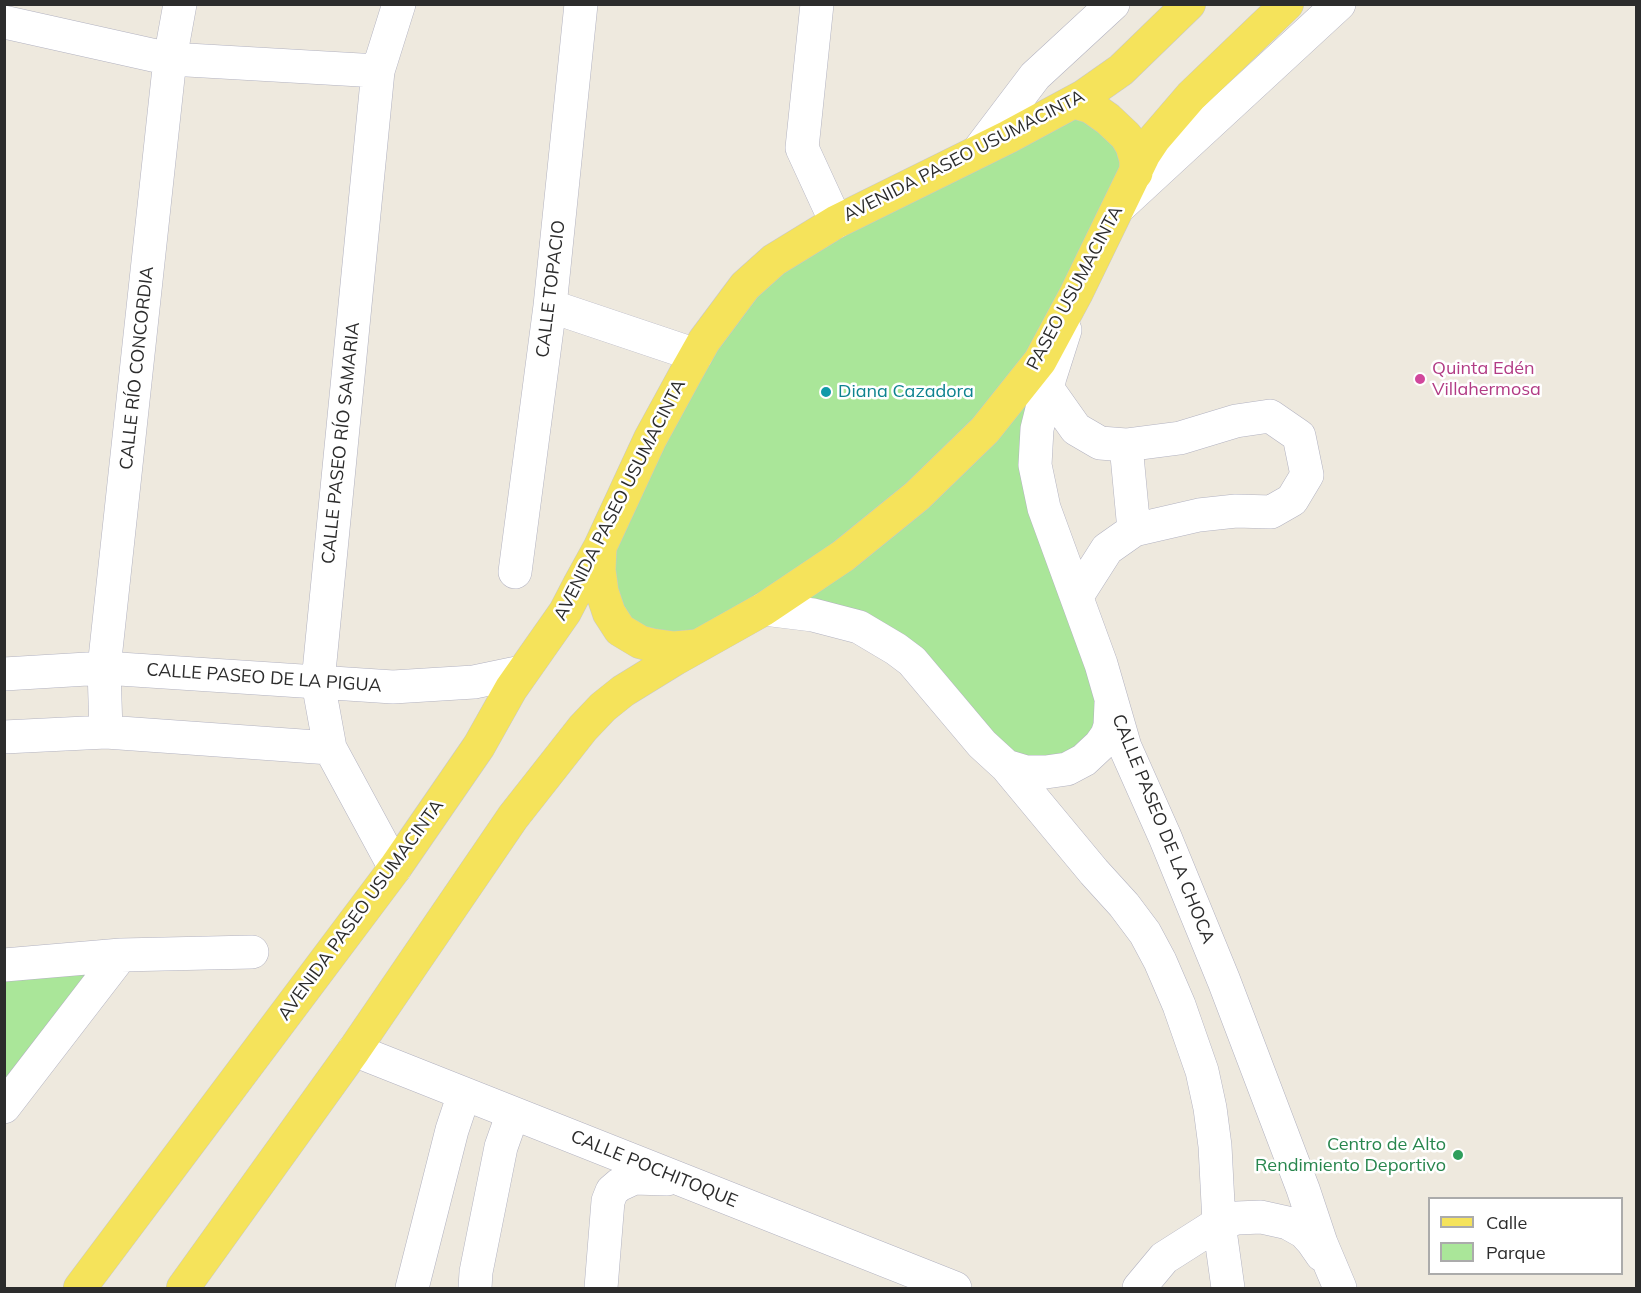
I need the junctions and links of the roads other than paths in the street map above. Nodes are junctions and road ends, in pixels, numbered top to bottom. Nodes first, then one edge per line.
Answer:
1 (180, 4) edge
2 (399, 4) edge
3 (581, 4) edge
4 (817, 4) edge
5 (1113, 4) edge
6 (1189, 4) edge
7 (1287, 4) edge
8 (1339, 4) edge
9 (4, 22) edge
10 (170, 59) junction
11 (378, 71) junction
12 (1074, 102) junction
13 (979, 150) junction
14 (1136, 173) junction
15 (1119, 207) junction
16 (836, 222) junction
17 (1076, 294) junction
18 (550, 306) junction
19 (696, 355) junction
20 (1047, 388) junction
21 (1126, 445) junction
22 (1134, 530) junction
23 (600, 547) junction
24 (515, 572) dead end
25 (1077, 596) junction
26 (775, 602) junction
27 (703, 645) junction
28 (104, 668) junction
29 (522, 672) junction
30 (4, 674) edge
31 (318, 682) junction
32 (1112, 701) junction
33 (106, 732) junction
34 (4, 737) edge
35 (330, 748) junction
36 (1006, 766) junction
37 (394, 868) junction
38 (252, 952) dead end
39 (121, 956) junction
40 (4, 965) edge
41 (354, 1050) junction
42 (464, 1094) junction
43 (4, 1107) edge
44 (513, 1113) junction
45 (678, 1178) junction
46 (1219, 1223) junction
47 (1335, 1278) edge
48 (80, 1288) edge
49 (183, 1288) edge
50 (412, 1288) edge
51 (475, 1288) edge
52 (601, 1288) edge
53 (955, 1288) edge
54 (1139, 1288) edge
55 (1228, 1288) edge

1 - 10 street, CALLE RÍO CONCORDIA
2 - 11 street, CALLE PASEO RÍO SAMARIA
3 - 18 street, CALLE TOPACIO
4 - 16 street
5 - 13 street
6 - 12 main road, AVENIDA PASEO USUMACINTA
7 - 14 main road, PASEO USUMACINTA
8 - 15 street
9 - 10 street
10 - 11 street
10 - 28 street, CALLE RÍO CONCORDIA
11 - 31 street, CALLE PASEO RÍO SAMARIA
12 - 13 main road, AVENIDA PASEO USUMACINTA
12 - 14 main road
13 - 16 main road, AVENIDA PASEO USUMACINTA
14 - 15 main road, PASEO USUMACINTA
15 - 17 main road, PASEO USUMACINTA
16 - 19 main road, AVENIDA PASEO USUMACINTA
17 - 20 street, CALLE PASEO DE LA CHOCA
17 - 26 main road, PASEO USUMACINTA
18 - 19 street
18 - 24 street, CALLE TOPACIO
19 - 23 main road, AVENIDA PASEO USUMACINTA
20 - 21 street
20 - 25 street, CALLE PASEO DE LA CHOCA
21 - 22 street
21 - 22 street
22 - 25 street
23 - 27 main road
23 - 29 main road, AVENIDA PASEO USUMACINTA
25 - 32 street, CALLE PASEO DE LA CHOCA
26 - 27 main road
26 - 36 street
27 - 41 main road
28 - 30 street, CALLE PASEO DE LA PIGUA
28 - 31 street, CALLE PASEO DE LA PIGUA
28 - 33 street, CALLE RÍO CONCORDIA
29 - 31 street, CALLE PASEO DE LA PIGUA
29 - 37 main road, AVENIDA PASEO USUMACINTA
31 - 35 street, CALLE PASEO RÍO SAMARIA
32 - 36 street
32 - 47 street, CALLE PASEO DE LA CHOCA
33 - 34 street
33 - 35 street
35 - 37 street, CALLE PASEO RÍO SAMARIA
36 - 46 street
37 - 48 main road, AVENIDA PASEO USUMACINTA
38 - 39 street
39 - 40 street
39 - 43 street
41 - 42 street, CALLE POCHITOQUE
41 - 49 main road
42 - 44 street, CALLE POCHITOQUE
42 - 50 street
44 - 45 street, CALLE POCHITOQUE
44 - 51 street
45 - 52 street
45 - 53 street, CALLE POCHITOQUE
46 - 47 street
46 - 54 street
46 - 55 street

